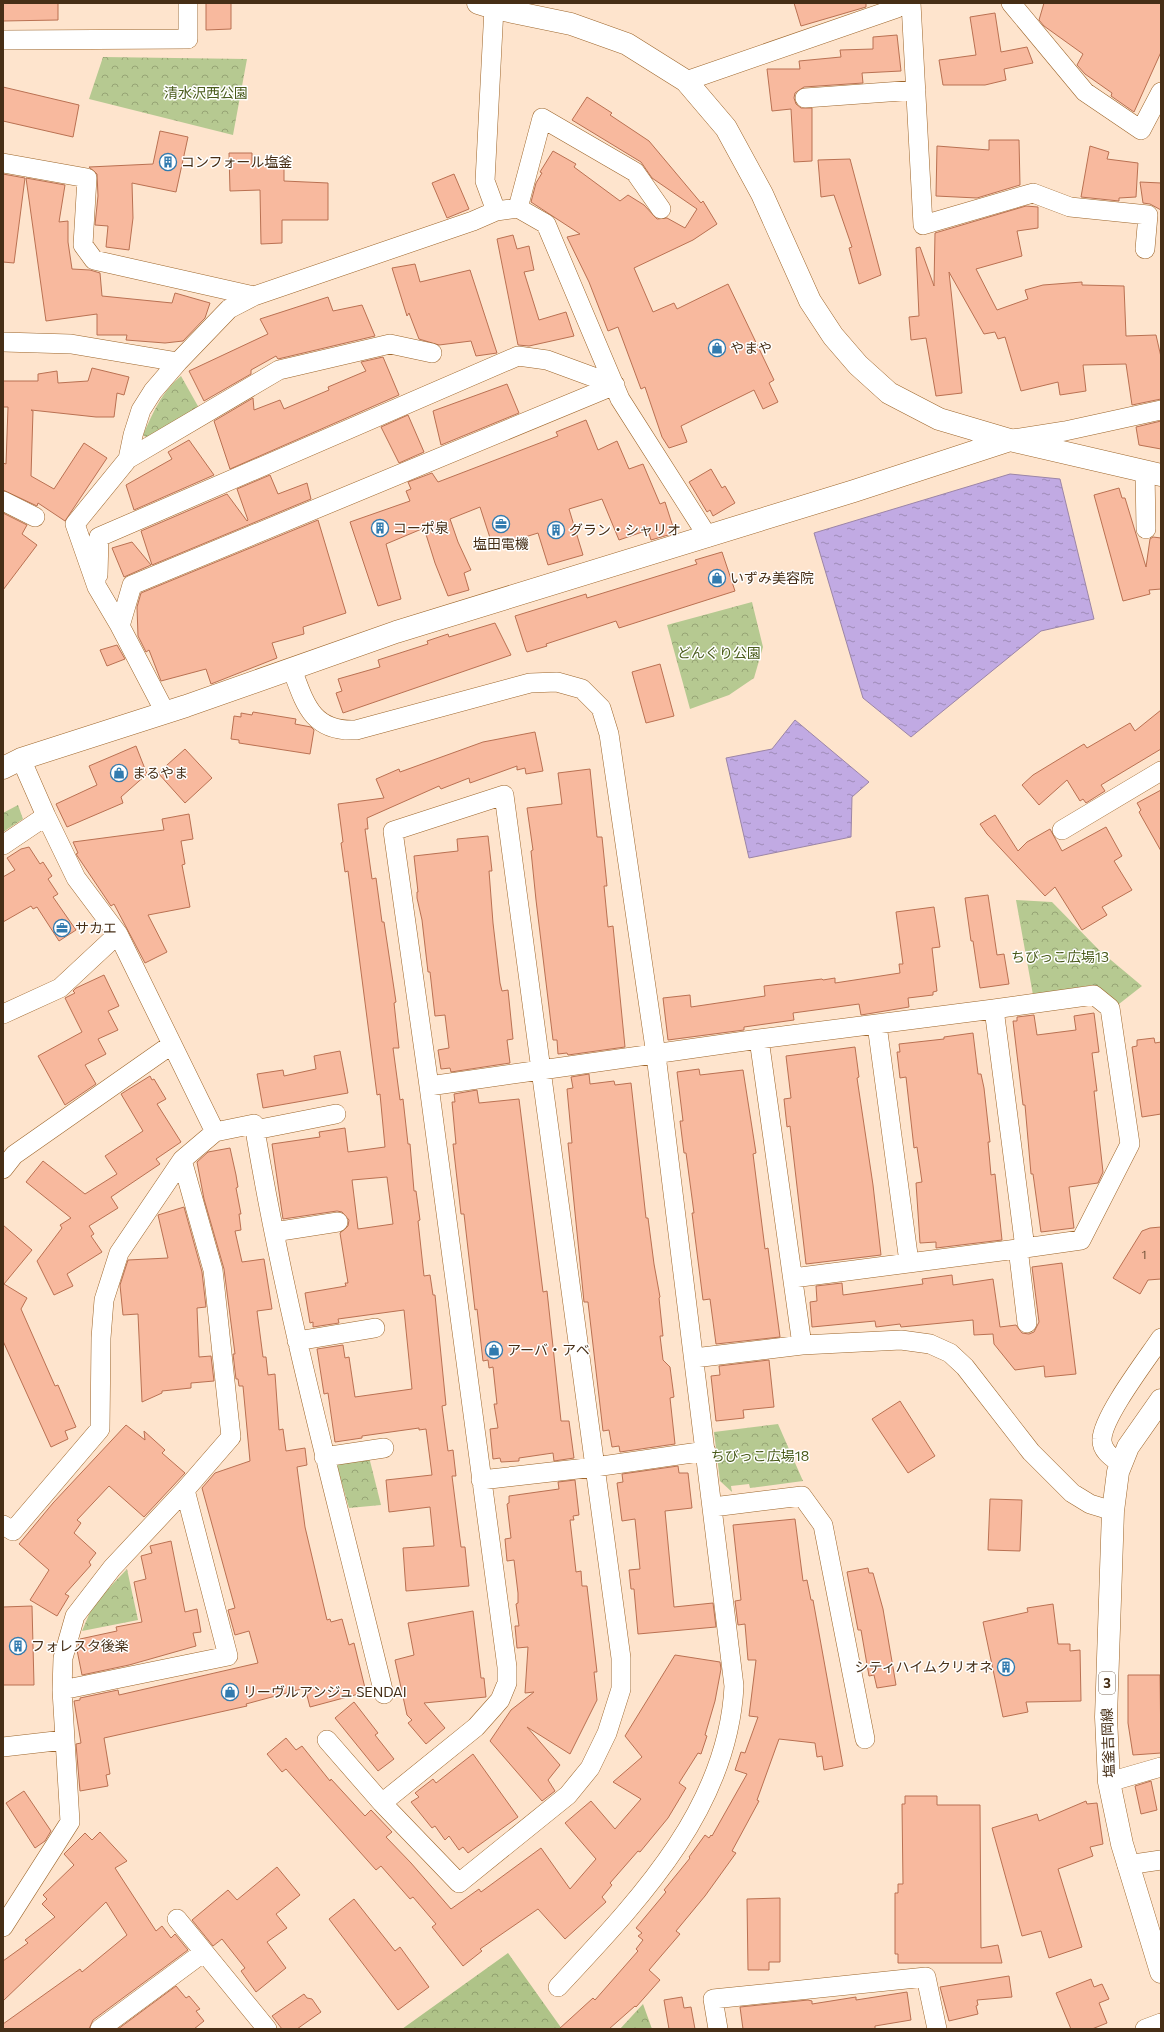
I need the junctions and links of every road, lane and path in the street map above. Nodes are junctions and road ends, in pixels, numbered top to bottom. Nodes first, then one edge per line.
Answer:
1 (188, 3) edge
2 (1011, 3) edge
3 (902, 4) edge
4 (486, 6) edge
5 (3, 40) edge
6 (686, 81) junction
7 (916, 90) junction
8 (1161, 92) edge
9 (805, 98) dead end
10 (3, 163) edge
11 (518, 208) junction
12 (661, 209) dead end
13 (496, 211) junction
14 (1145, 249) dead end
15 (254, 296) junction
16 (3, 342) edge
17 (432, 353) dead end
18 (178, 362) junction
19 (615, 385) junction
20 (1161, 410) edge
21 (1010, 440) junction
22 (128, 458) junction
23 (1153, 473) edge
24 (3, 501) edge
25 (35, 517) dead end
26 (1146, 529) dead end
27 (708, 537) junction
28 (97, 587) junction
29 (120, 626) junction
30 (292, 669) junction
31 (165, 712) junction
32 (12, 764) edge
33 (1161, 771) edge
34 (46, 816) junction
35 (1062, 830) dead end
36 (3, 845) edge
37 (118, 934) junction
38 (994, 1009) junction
39 (3, 1014) edge
40 (877, 1025) junction
41 (760, 1039) junction
42 (171, 1046) junction
43 (656, 1055) junction
44 (541, 1070) junction
45 (429, 1086) junction
46 (336, 1114) dead end
47 (255, 1130) junction
48 (214, 1132) junction
49 (182, 1160) junction
50 (3, 1170) edge
51 (338, 1222) dead end
52 (274, 1232) junction
53 (1021, 1248) junction
54 (908, 1262) junction
55 (793, 1278) junction
56 (1027, 1323) dead end
57 (375, 1328) dead end
58 (1161, 1338) edge
59 (297, 1341) junction
60 (802, 1345) junction
61 (694, 1358) junction
62 (1161, 1400) edge
63 (384, 1448) dead end
64 (706, 1451) junction
65 (324, 1457) junction
66 (1121, 1464) junction
67 (594, 1467) junction
68 (481, 1480) junction
69 (185, 1490) junction
70 (713, 1507) junction
71 (1112, 1511) junction
72 (3, 1525) edge
73 (62, 1690) junction
74 (384, 1694) dead end
75 (865, 1739) dead end
76 (64, 1740) junction
77 (327, 1740) dead end
78 (3, 1747) edge
79 (1161, 1767) edge
80 (1109, 1782) junction
81 (382, 1803) junction
82 (1161, 1860) edge
83 (1127, 1865) junction
84 (177, 1920) dead end
85 (3, 1928) edge
86 (204, 1952) junction
87 (1161, 1972) edge
88 (558, 1986) dead end
89 (1161, 2023) edge
90 (100, 2029) edge
91 (268, 2029) edge
92 (718, 2029) edge
93 (937, 2029) edge
94 (1145, 2029) edge

1 - 5 street
2 - 8 street
3 - 6 street
3 - 7 street
4 - 6 street
4 - 13 street
6 - 21 street
7 - 9 street
7 - 14 street
10 - 15 street
11 - 12 street
11 - 13 street
11 - 19 street
13 - 15 street
15 - 18 street
16 - 18 street
17 - 22 street
18 - 22 street
19 - 27 street
19 - 28 street
19 - 29 street
20 - 21 street
21 - 23 street
21 - 27 street
22 - 28 street
23 - 26 street
24 - 25 street
27 - 30 street
28 - 29 street
29 - 31 street
30 - 31 street
30 - 43 street
31 - 32 street
32 - 34 street
33 - 35 street
34 - 36 street
34 - 37 street
37 - 39 street
37 - 42 street
38 - 40 street
38 - 53 street
38 - 53 street
40 - 41 street
40 - 54 street
41 - 43 street
41 - 55 street
42 - 48 street
42 - 50 street
43 - 44 street
43 - 61 street
44 - 45 street
44 - 45 street
44 - 67 street
45 - 68 street
46 - 47 street
47 - 48 street
47 - 52 street
48 - 49 street
49 - 69 street
49 - 72 street
51 - 52 street
52 - 59 street
53 - 54 street
53 - 56 street
54 - 55 street
55 - 60 street
57 - 59 street
58 - 66 street
59 - 65 street
60 - 61 street
60 - 71 street
61 - 64 street
62 - 66 street, 塩釜吉岡線 / 3
63 - 65 street
64 - 67 street
64 - 70 street
65 - 74 street
66 - 71 street, 塩釜吉岡線 / 3
67 - 68 street
67 - 81 street
68 - 81 street
69 - 73 street
69 - 73 street
70 - 75 street
70 - 88 street
71 - 80 street, 塩釜吉岡線 / 3
73 - 76 street
76 - 78 street
76 - 85 street
77 - 81 street
79 - 80 street
80 - 83 street, 塩釜吉岡線 / 3
82 - 83 street
83 - 87 street, 塩釜吉岡線 / 3
84 - 86 street
86 - 90 street
86 - 91 street
89 - 94 street
92 - 93 street

